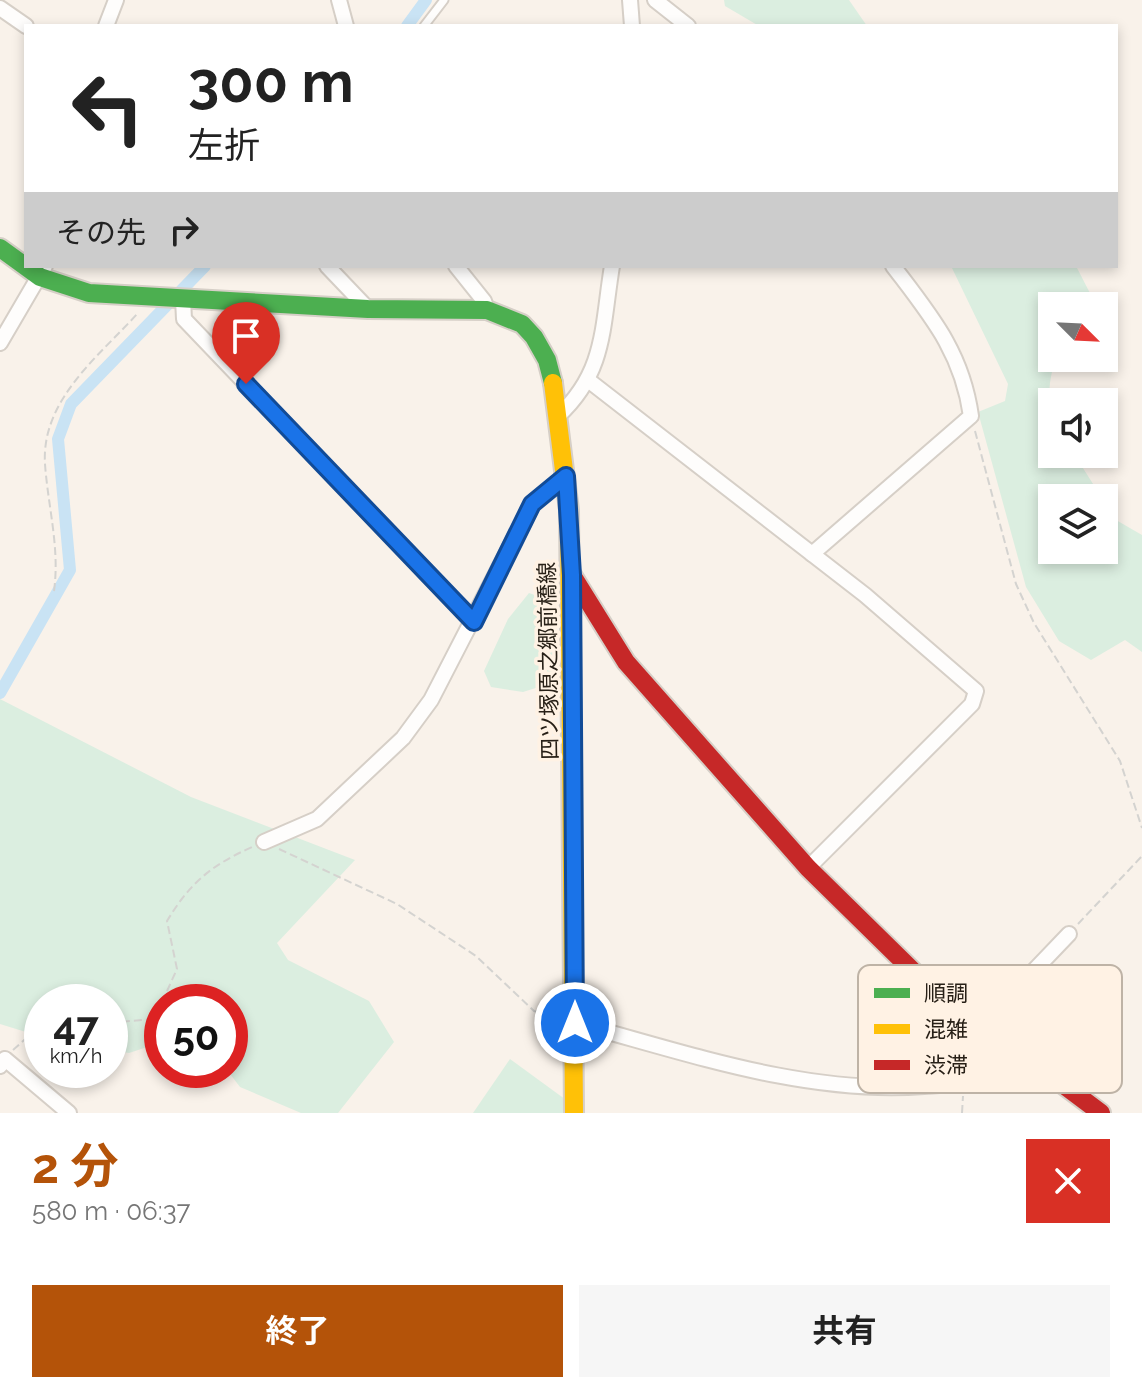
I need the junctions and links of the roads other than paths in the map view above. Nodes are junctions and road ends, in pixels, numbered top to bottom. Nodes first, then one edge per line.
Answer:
1 (116, 0) edge
2 (339, 0) edge
3 (444, 0) edge
4 (630, 0) edge
5 (655, 0) edge
6 (0, 8) edge
7 (107, 24) edge
8 (345, 24) edge
9 (426, 24) edge
10 (632, 24) edge
11 (685, 24) edge
12 (24, 25) edge
13 (0, 248) edge
14 (24, 261) edge
15 (329, 268) edge
16 (458, 268) edge
17 (612, 268) edge
18 (895, 268) edge
19 (43, 272) edge
20 (169, 298) junction
21 (368, 309) junction
22 (487, 310) junction
23 (0, 343) edge
24 (588, 380) junction
25 (558, 416) junction
26 (566, 476) junction
27 (812, 554) junction
28 (572, 575) junction
29 (474, 622) junction
30 (264, 842) road end
31 (808, 868) junction
32 (1069, 934) road end
33 (907, 965) edge
34 (1039, 965) edge
35 (575, 1023) junction
36 (2, 1062) edge
37 (858, 1086) edge
38 (1075, 1093) edge
39 (69, 1113) edge
40 (574, 1113) edge
41 (1101, 1113) edge

1 - 7 street
2 - 8 street
3 - 9 lane
4 - 10 street
5 - 11 street
6 - 12 street
13 - 14 main road, 四ツ塚原之郷前橋線
15 - 21 street
16 - 22 street
17 - 24 street
18 - 27 street
19 - 20 main road, 四ツ塚原之郷前橋線
19 - 23 street
20 - 21 main road, 四ツ塚原之郷前橋線
20 - 29 street
21 - 22 main road, 四ツ塚原之郷前橋線
22 - 25 main road, 四ツ塚原之郷前橋線
24 - 25 street
24 - 27 street
25 - 26 main road, 四ツ塚原之郷前橋線
26 - 28 main road, 四ツ塚原之郷前橋線
26 - 29 street
27 - 31 street
28 - 31 main road
28 - 35 main road, 四ツ塚原之郷前橋線
29 - 30 street
31 - 33 main road
32 - 34 street
35 - 37 street
35 - 40 main road, 四ツ塚原之郷前橋線
36 - 39 street
38 - 41 main road

